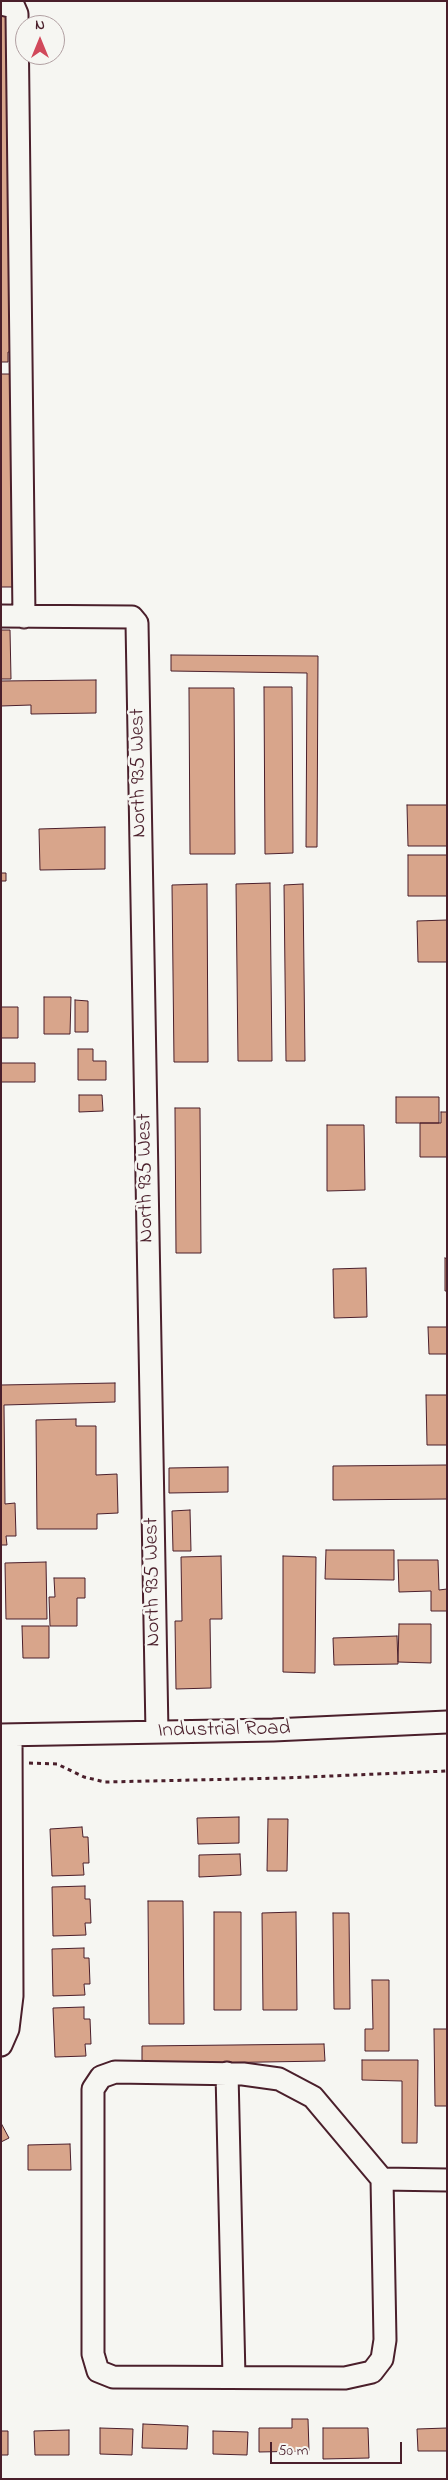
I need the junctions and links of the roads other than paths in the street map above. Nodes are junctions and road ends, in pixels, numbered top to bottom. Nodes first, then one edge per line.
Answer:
1 (1, 4) edge
2 (1, 616) edge
3 (24, 617) junction
4 (447, 1722) edge
5 (157, 1732) junction
6 (6, 1735) edge
7 (6, 1922) edge
8 (1, 2045) edge
9 (227, 2073) junction
10 (382, 2179) junction
11 (447, 2180) edge
12 (234, 2377) junction

1 - 3 street
2 - 3 street
3 - 5 street, North 935 West
4 - 5 street, Industrial Road
5 - 6 street, Industrial Road
6 - 7 street
7 - 8 street
9 - 10 street
9 - 12 street
9 - 12 street
10 - 11 street
10 - 12 street

